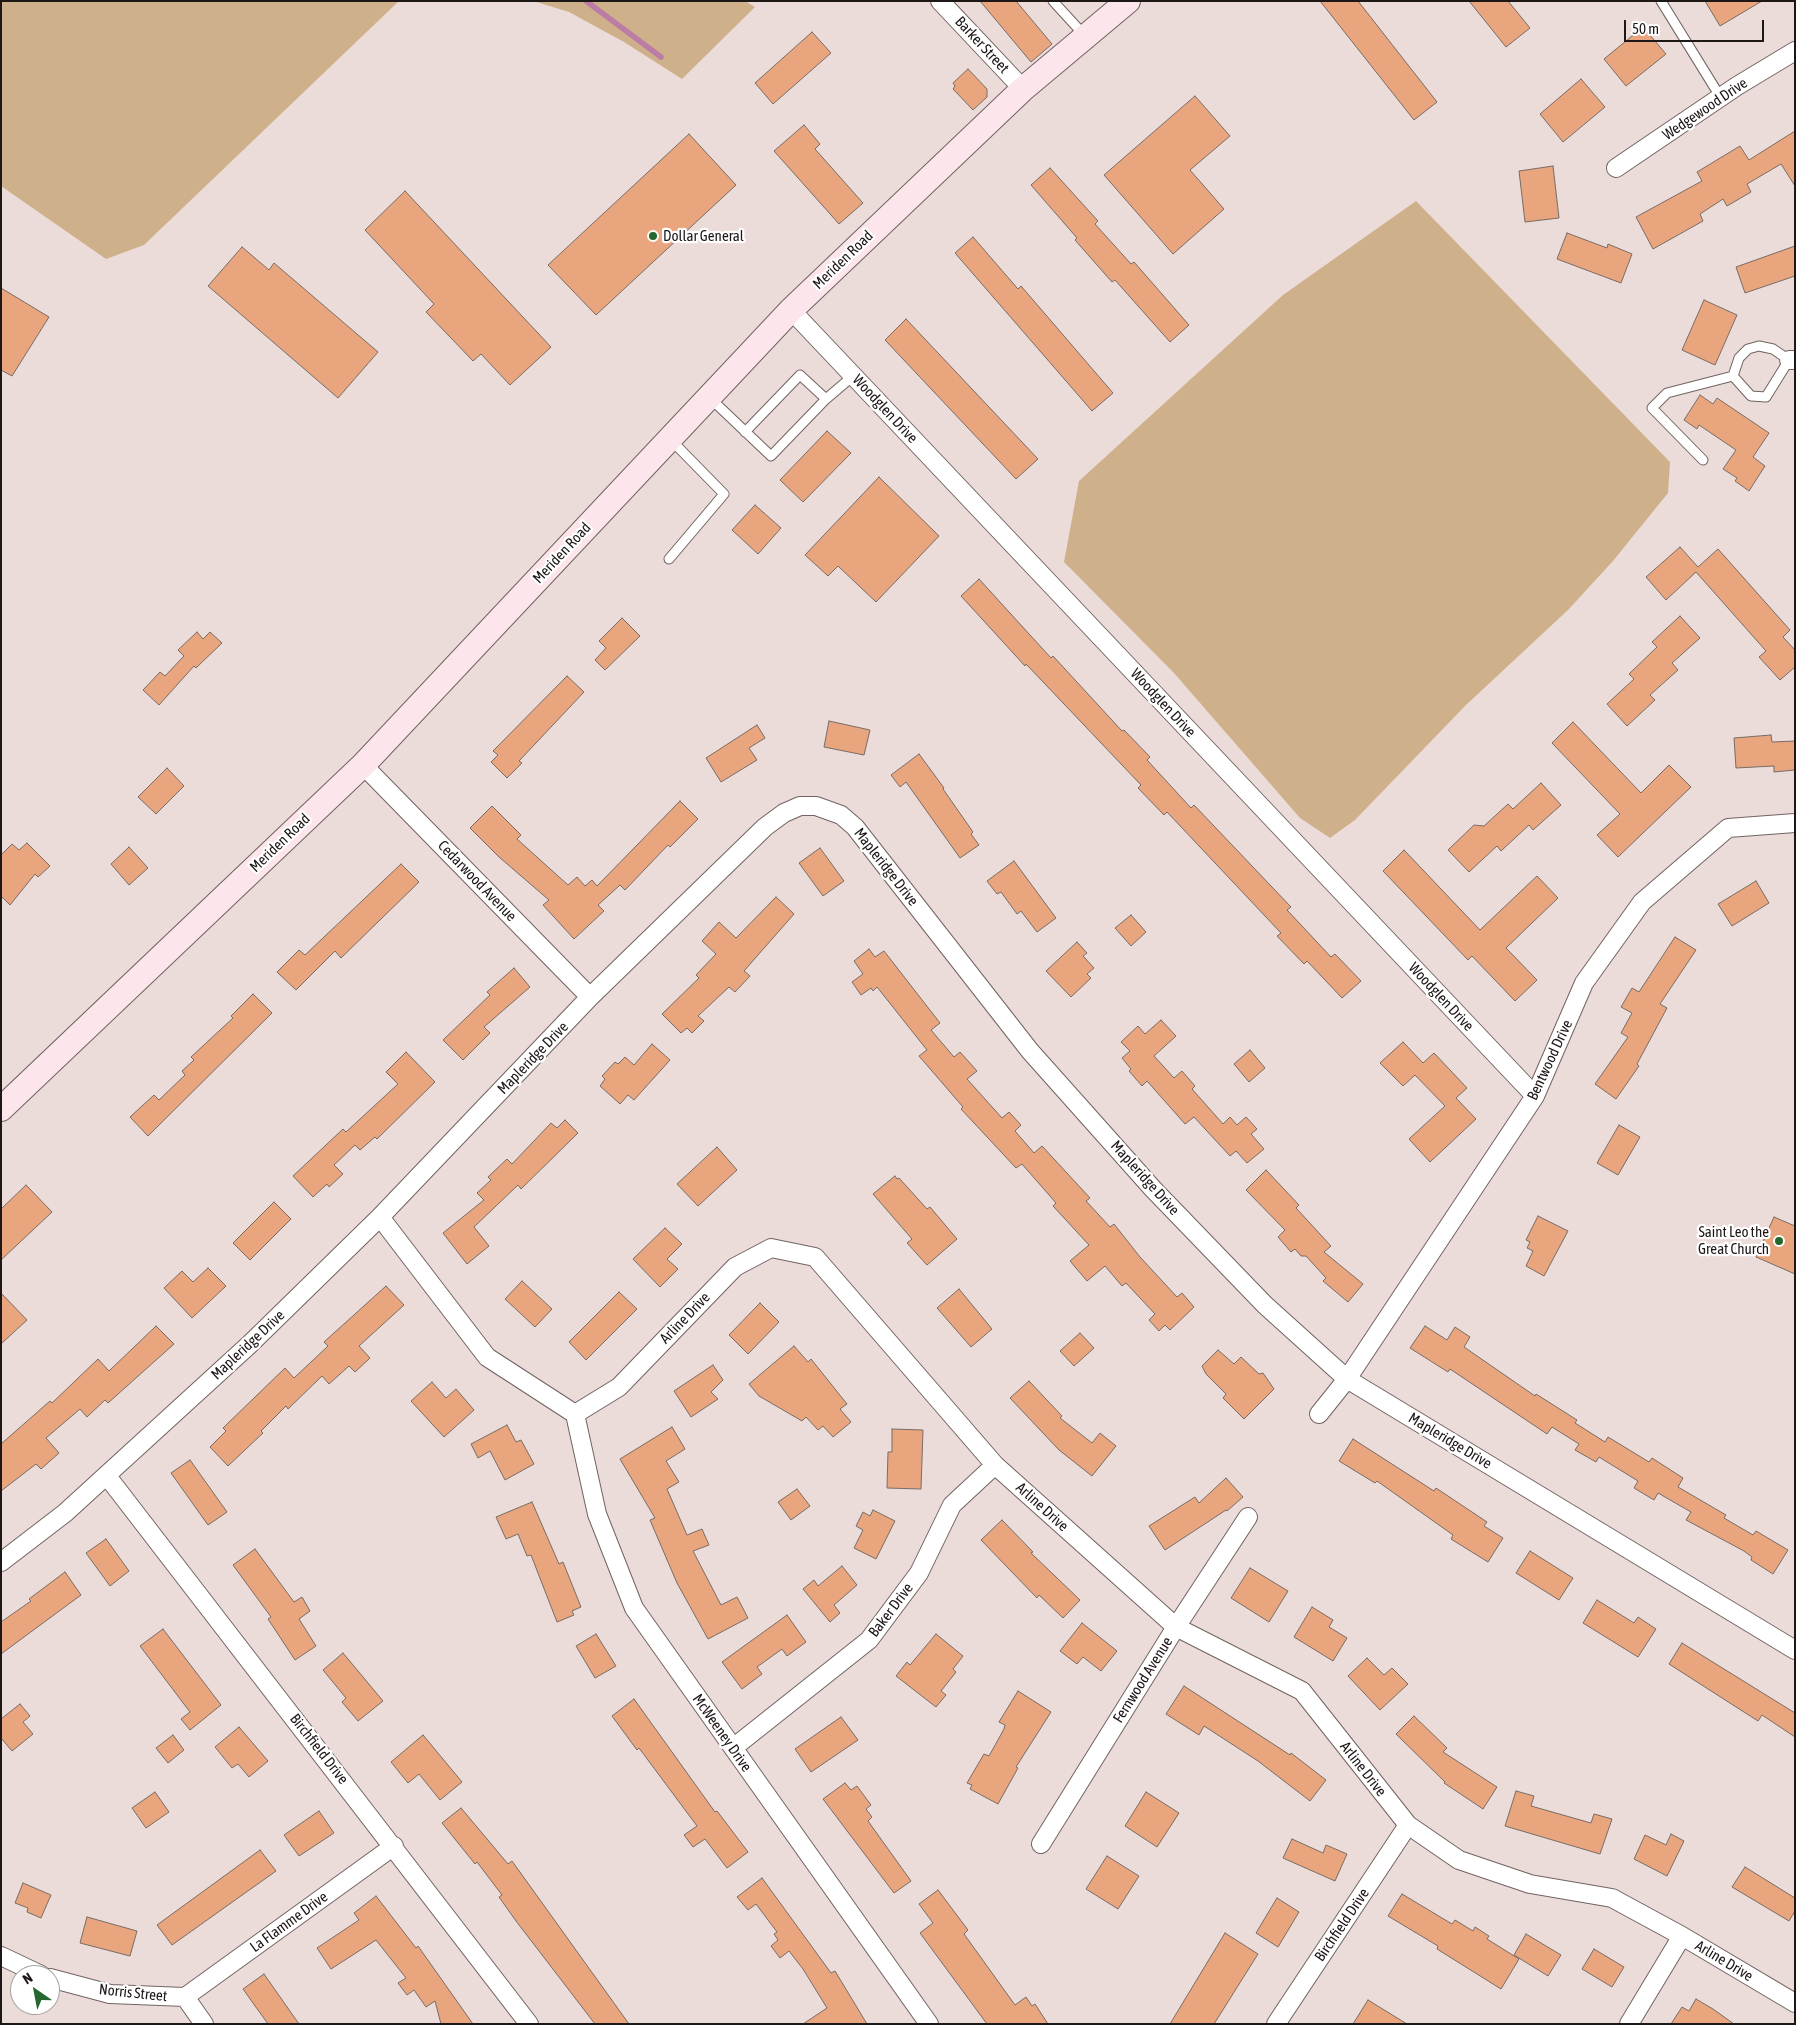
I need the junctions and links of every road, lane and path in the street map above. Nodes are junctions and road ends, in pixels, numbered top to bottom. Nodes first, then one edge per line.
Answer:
1 (1053, 1) edge
2 (1128, 1) edge
3 (1661, 1) edge
4 (943, 2) edge
5 (1085, 37) junction
6 (1795, 51) edge
7 (1023, 89) junction
8 (1721, 98) junction
9 (1616, 168) dead end
10 (791, 310) junction
11 (1792, 360) edge
12 (853, 376) junction
13 (1733, 376) junction
14 (710, 398) junction
15 (826, 399) junction
16 (768, 408) junction
17 (775, 415) dead end
18 (745, 432) junction
19 (670, 439) junction
20 (1703, 460) dead end
21 (669, 559) dead end
22 (363, 765) junction
23 (1795, 823) edge
24 (590, 997) junction
25 (1535, 1096) junction
26 (1, 1109) edge
27 (380, 1218) junction
28 (1347, 1379) junction
29 (575, 1414) junction
30 (1319, 1414) dead end
31 (995, 1465) junction
32 (107, 1476) junction
33 (1248, 1518) dead end
34 (1, 1562) edge
35 (1176, 1627) junction
36 (1795, 1650) edge
37 (733, 1748) junction
38 (1408, 1825) junction
39 (1042, 1844) dead end
40 (394, 1846) junction
41 (1682, 1936) junction
42 (1, 1956) edge
43 (20, 1965) edge
44 (60, 1981) edge
45 (185, 1998) junction
46 (1795, 2004) edge
47 (204, 2024) edge
48 (529, 2024) edge
49 (929, 2024) edge
50 (1276, 2024) edge
51 (1629, 2024) edge

1 - 5 lane
2 - 5 main road, Meriden Road
3 - 8 lane
4 - 7 street, Barker Street
5 - 7 main road, Meriden Road
6 - 8 street, Wedgewood Drive
7 - 10 main road, Meriden Road
8 - 9 street, Wedgewood Drive
10 - 12 street, Woodglen Drive
10 - 14 main road, Meriden Road
11 - 13 lane
11 - 13 lane
12 - 15 lane
12 - 25 street, Woodglen Drive
13 - 20 lane
14 - 18 lane
14 - 19 main road, Meriden Road
15 - 16 lane
15 - 18 lane
16 - 17 lane
16 - 18 lane
19 - 21 lane
19 - 22 main road, Meriden Road
22 - 24 street, Cedarwood Avenue
22 - 26 main road, Meriden Road
23 - 25 street, Bentwood Drive
24 - 27 street, Mapleridge Drive
24 - 28 street, Mapleridge Drive
25 - 28 street, Bentwood Drive
27 - 29 street
27 - 32 street, Mapleridge Drive
28 - 30 street, Bentwood Drive
28 - 36 street, Mapleridge Drive
29 - 31 street, Arline Drive
29 - 37 street, McWeeney Drive
31 - 35 street, Arline Drive
31 - 37 street, Baker Drive
32 - 34 street, Mapleridge Drive
32 - 40 street, Birchfield Drive
33 - 35 street, Fernwood Avenue
35 - 38 street, Arline Drive
35 - 39 street, Fernwood Avenue
37 - 49 street, McWeeney Drive
38 - 41 street, Arline Drive
38 - 50 street, Birchfield Drive
40 - 45 street, La Flamme Drive
40 - 48 street, Birchfield Drive
41 - 46 street, Arline Drive
41 - 51 street
42 - 43 street
44 - 45 street, Norris Street
45 - 47 street, Norris Street

